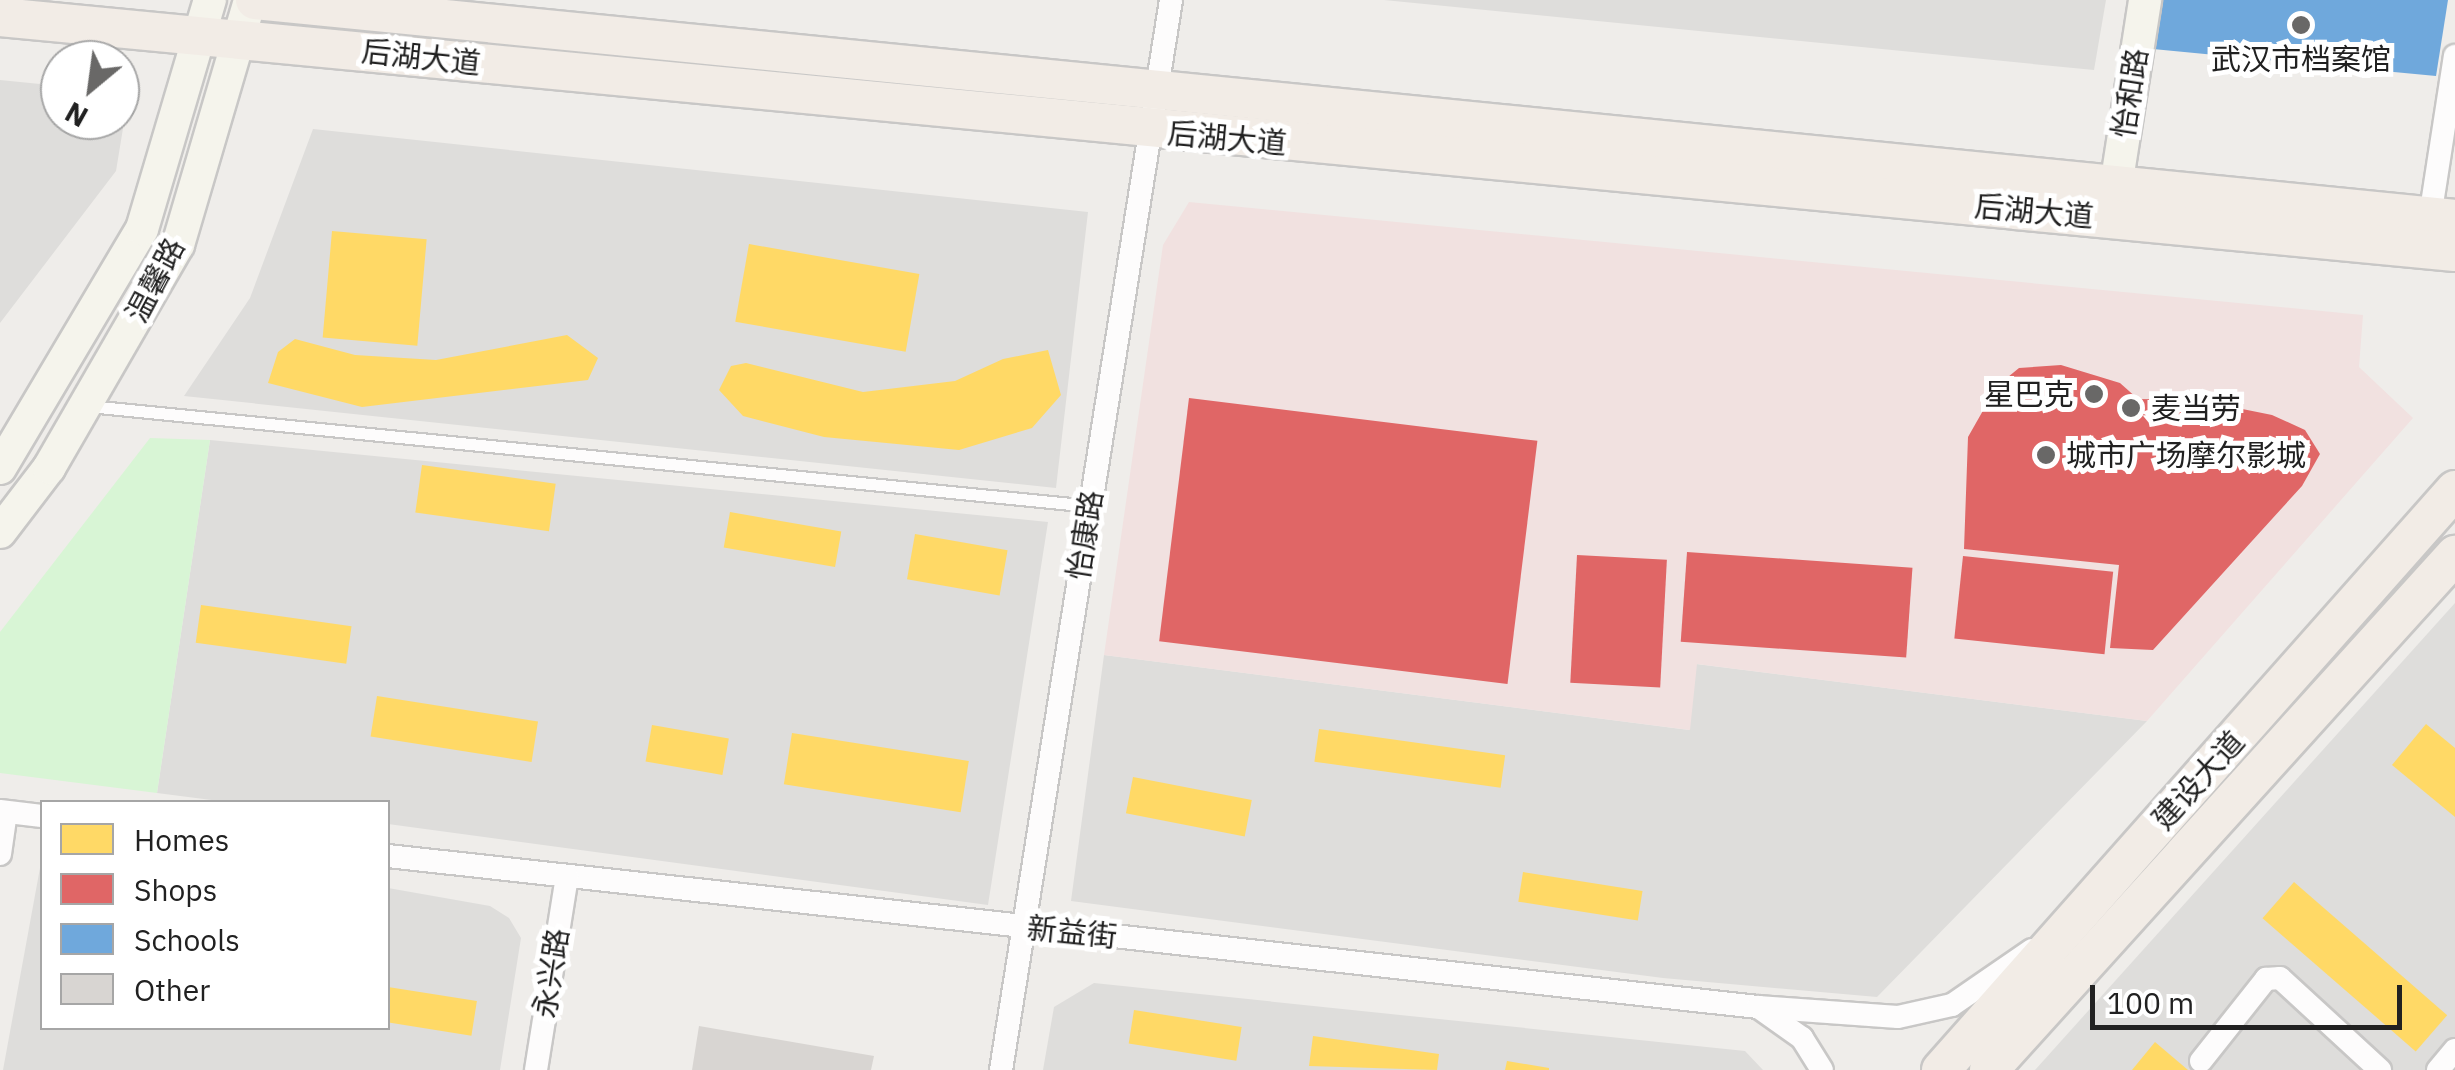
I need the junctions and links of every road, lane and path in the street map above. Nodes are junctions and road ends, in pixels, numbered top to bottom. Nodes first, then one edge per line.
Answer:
1 (253, 0) edge
2 (1171, 0) edge
3 (2145, 0) edge
4 (0, 17) edge
5 (205, 17) edge
6 (240, 38) junction
7 (2455, 56) edge
8 (1154, 89) junction
9 (1146, 130) junction
10 (2116, 186) junction
11 (2443, 218) edge
12 (2455, 252) edge
13 (85, 406) junction
14 (0, 468) edge
15 (2455, 490) edge
16 (1090, 506) junction
17 (0, 532) edge
18 (2455, 554) edge
19 (3, 811) edge
20 (40, 816) edge
21 (0, 854) edge
22 (390, 856) edge
23 (567, 876) junction
24 (2072, 922) junction
25 (1023, 927) junction
26 (1758, 1008) junction
27 (2455, 1050) edge
28 (2201, 1061) dead end
29 (536, 1070) edge
30 (1000, 1070) edge
31 (1822, 1070) edge
32 (1941, 1070) edge
33 (1989, 1070) edge
34 (2380, 1070) edge
35 (2438, 1070) edge

1 - 6 main road, 温馨路
1 - 8 main road, 后湖大道
2 - 8 street, 怡康路
3 - 10 main road, 怡和路
4 - 5 main road, 后湖大道
5 - 6 main road, 后湖大道
5 - 14 main road, 温馨路
6 - 9 main road, 后湖大道
6 - 13 main road, 温馨路
7 - 11 street
8 - 9 street, 怡康路
8 - 10 main road, 后湖大道
9 - 12 main road, 后湖大道
9 - 16 street, 怡康路
10 - 11 main road, 后湖大道
13 - 16 lane
13 - 17 main road, 温馨路
15 - 24 main road, 建设大道
16 - 25 street, 怡康路
18 - 33 main road, 建设大道
19 - 20 street
19 - 21 street
22 - 23 street, 新益街
23 - 25 street, 新益街
23 - 29 street, 永兴路
24 - 26 street, 新益街
24 - 32 main road, 建设大道
25 - 26 street, 新益街
25 - 30 street, 怡康路
26 - 31 street
27 - 35 street
28 - 34 street

